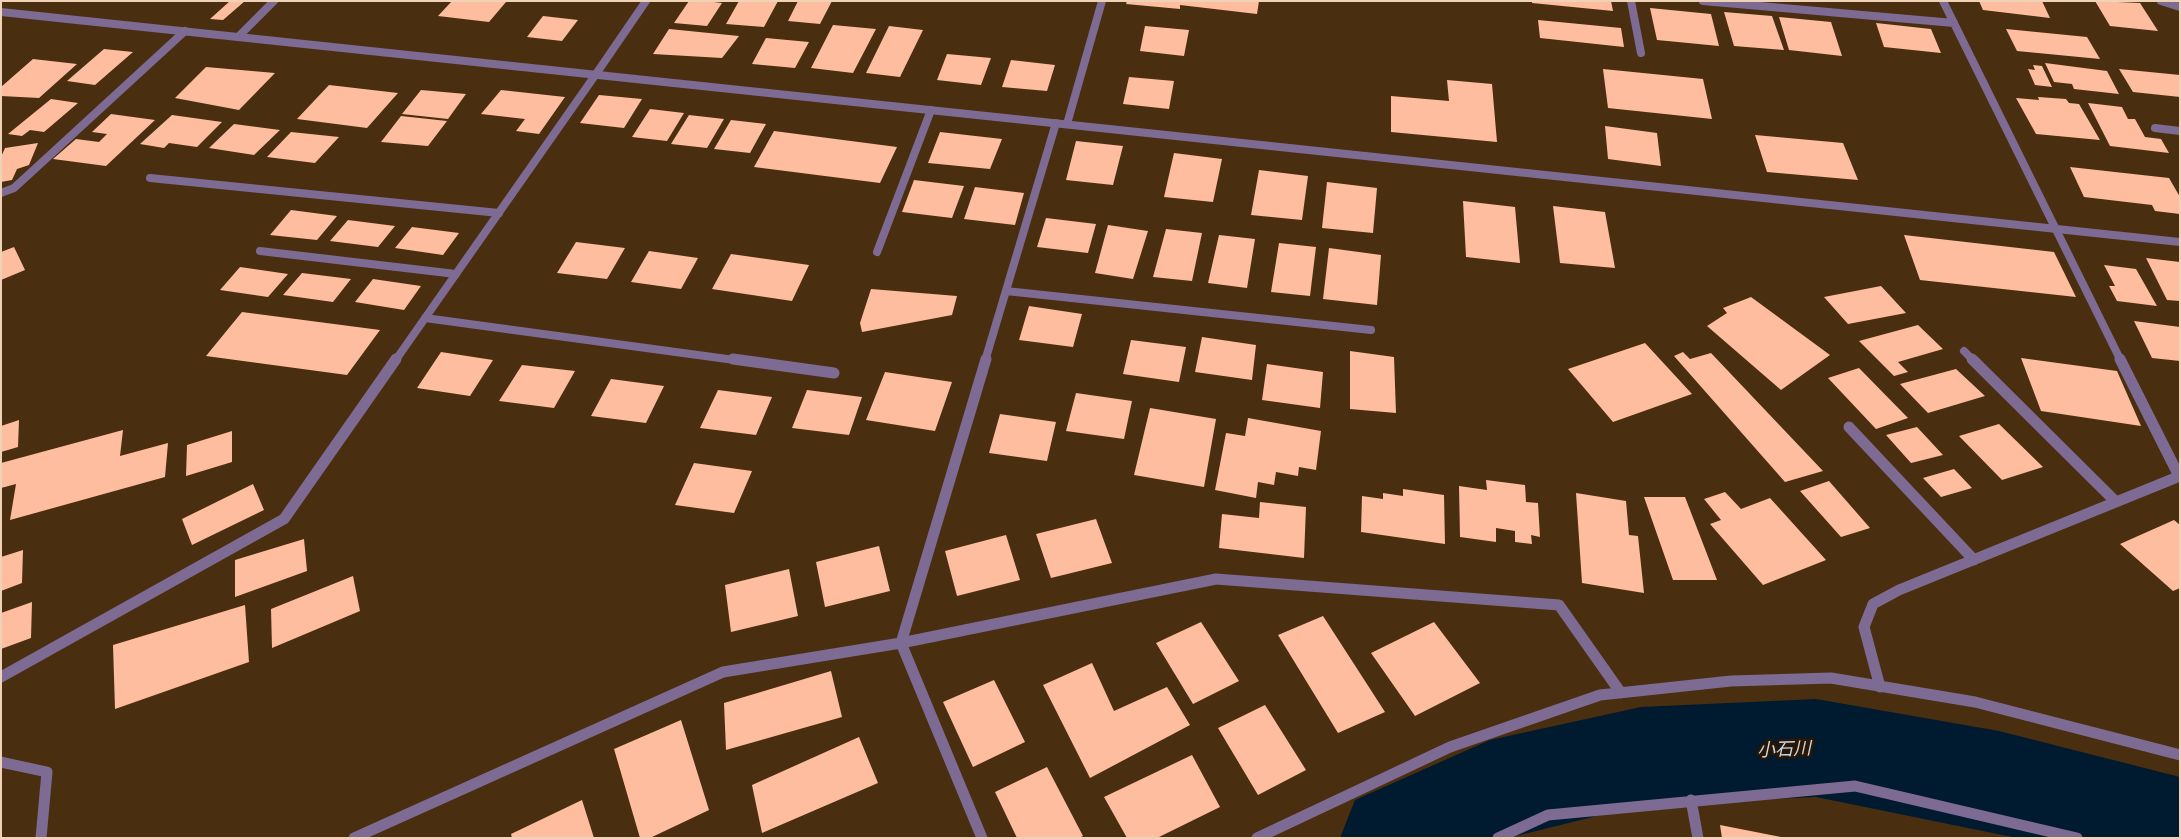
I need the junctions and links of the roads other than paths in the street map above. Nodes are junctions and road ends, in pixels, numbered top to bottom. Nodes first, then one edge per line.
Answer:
1 (274, 1) edge
2 (646, 1) edge
3 (1102, 1) edge
4 (1631, 1) edge
5 (1703, 1) edge
6 (1943, 1) edge
7 (2161, 1) edge
8 (2180, 7) edge
9 (1, 12) edge
10 (1954, 23) junction
11 (185, 31) junction
12 (238, 37) junction
13 (1641, 53) dead end
14 (596, 74) junction
15 (931, 110) junction
16 (1056, 123) junction
17 (1067, 124) junction
18 (2155, 128) dead end
19 (2180, 131) edge
20 (150, 178) dead end
21 (1, 193) edge
22 (499, 213) junction
23 (2054, 229) junction
24 (2180, 242) edge
25 (260, 250) dead end
26 (877, 252) dead end
27 (456, 274) junction
28 (1006, 291) junction
29 (425, 318) junction
30 (1371, 330) dead end
31 (1964, 351) dead end
32 (834, 373) dead end
33 (1848, 427) dead end
34 (2179, 476) edge
35 (2116, 502) junction
36 (1974, 560) junction
37 (900, 643) junction
38 (1, 677) edge
39 (1880, 687) junction
40 (1621, 693) junction
41 (2180, 756) edge
42 (1, 762) edge
43 (1691, 800) junction
44 (41, 838) edge
45 (354, 838) edge
46 (982, 838) edge
47 (1257, 838) edge
48 (1498, 838) edge
49 (1698, 838) edge
50 (2077, 838) edge

1 - 12 street
2 - 14 street
3 - 17 street
4 - 13 street
5 - 10 street
6 - 10 street
7 - 8 street
9 - 11 street
10 - 23 street
11 - 12 street
11 - 21 street
12 - 14 street
14 - 15 street
14 - 22 street
15 - 16 street
15 - 26 street
16 - 17 street
16 - 28 street
17 - 23 street
18 - 19 street
20 - 22 street
22 - 27 street
23 - 24 street
23 - 34 street
25 - 27 street
27 - 29 street
28 - 30 street
28 - 37 street
29 - 32 street
29 - 38 street
31 - 35 street
33 - 36 street
34 - 35 street
35 - 36 street
36 - 39 street
37 - 40 street
37 - 45 street
37 - 46 street
39 - 40 street
39 - 41 street
40 - 47 street
42 - 44 street
43 - 48 street
43 - 49 street
43 - 50 street

